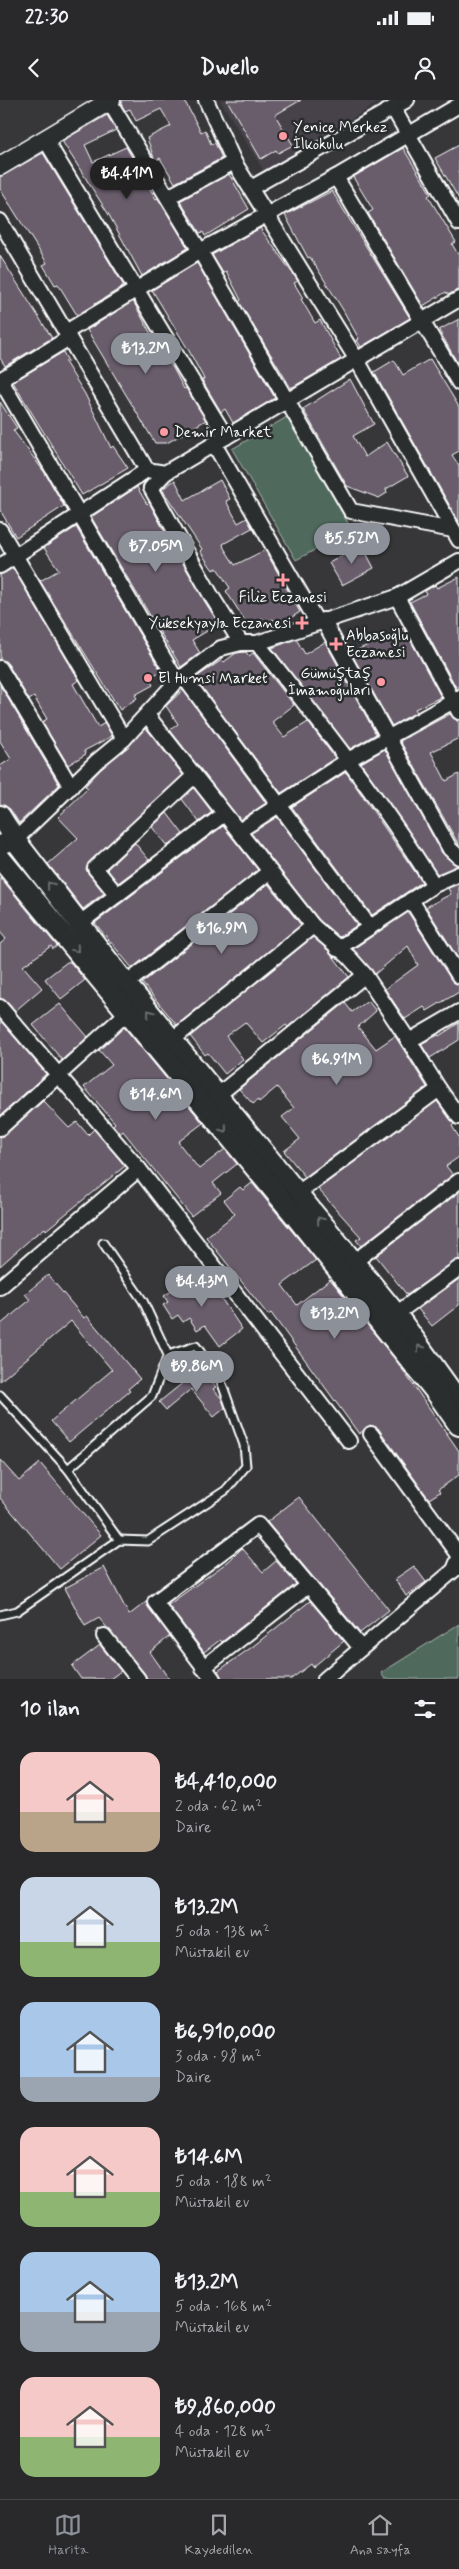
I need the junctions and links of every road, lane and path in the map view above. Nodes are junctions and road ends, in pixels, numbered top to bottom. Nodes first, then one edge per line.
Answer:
1 (206, 100) edge
2 (407, 100) edge
3 (110, 101) edge
4 (459, 105) edge
5 (393, 108) junction
6 (408, 133) junction
7 (45, 140) junction
8 (234, 162) junction
9 (0, 166) edge
10 (336, 177) junction
11 (251, 188) junction
12 (168, 197) junction
13 (266, 217) junction
14 (0, 221) edge
15 (459, 222) edge
16 (200, 251) junction
17 (136, 289) junction
18 (459, 299) edge
19 (423, 320) junction
20 (67, 335) junction
21 (357, 360) junction
22 (0, 380) edge
23 (459, 383) edge
24 (288, 402) junction
25 (220, 440) junction
26 (147, 470) junction
27 (165, 473) junction
28 (79, 514) junction
29 (0, 530) edge
30 (456, 535) edge
31 (15, 556) junction
32 (459, 561) edge
33 (0, 566) edge
34 (397, 597) junction
35 (320, 621) junction
36 (241, 643) junction
37 (257, 643) junction
38 (0, 668) edge
39 (180, 678) junction
40 (457, 704) edge
41 (147, 715) junction
42 (387, 738) junction
43 (124, 739) junction
44 (348, 760) junction
45 (194, 776) junction
46 (71, 787) junction
47 (281, 805) junction
48 (224, 814) junction
49 (0, 816) edge
50 (239, 831) junction
51 (8, 843) edge
52 (459, 857) edge
53 (0, 858) edge
54 (270, 872) junction
55 (459, 874) edge
56 (434, 885) junction
57 (117, 895) junction
58 (411, 900) junction
59 (80, 923) junction
60 (313, 926) junction
61 (369, 926) junction
62 (336, 949) junction
63 (365, 975) junction
64 (459, 976) edge
65 (126, 984) junction
66 (0, 1007) edge
67 (128, 1012) junction
68 (459, 1012) edge
69 (172, 1040) junction
70 (409, 1041) junction
71 (56, 1075) junction
72 (439, 1089) junction
73 (218, 1095) junction
74 (459, 1117) edge
75 (0, 1128) edge
76 (139, 1170) junction
77 (459, 1181) edge
78 (298, 1193) junction
79 (103, 1243) dead end
80 (354, 1262) junction
81 (459, 1268) edge
82 (0, 1287) edge
83 (396, 1314) junction
84 (168, 1355) junction
85 (0, 1396) edge
86 (459, 1402) edge
87 (459, 1424) edge
88 (371, 1434) dead end
89 (349, 1441) dead end
90 (68, 1469) junction
91 (120, 1540) junction
92 (458, 1565) edge
93 (309, 1585) junction
94 (0, 1615) edge
95 (104, 1636) dead end
96 (361, 1648) junction
97 (203, 1668) junction
98 (138, 1679) edge
99 (213, 1679) edge
100 (325, 1679) edge

1 - 8 street
2 - 5 street
3 - 7 street
3 - 12 street
4 - 6 street
5 - 6 street
5 - 11 street
6 - 10 street
6 - 15 street
7 - 9 street
7 - 17 street
8 - 11 street
8 - 12 street
10 - 13 street
10 - 19 street
11 - 13 street
12 - 16 street
13 - 16 street
13 - 21 street
14 - 20 street
16 - 17 street
16 - 24 street
17 - 20 street
17 - 25 street
18 - 19 street
19 - 21 street
19 - 23 street
20 - 22 street
20 - 26 street
21 - 24 street
21 - 30 street
22 - 28 street
24 - 25 street
24 - 30 street
25 - 27 street
25 - 35 street
26 - 27 street
26 - 28 street
27 - 36 street
28 - 31 street
28 - 39 street
29 - 31 street
31 - 33 street
31 - 43 street
32 - 34 street
34 - 35 street
34 - 40 street
35 - 37 street
35 - 42 street
36 - 37 street
36 - 39 street
37 - 44 street
38 - 46 street
39 - 41 street
39 - 47 street
40 - 42 street
41 - 43 street
41 - 45 street
42 - 44 street
42 - 52 street
43 - 46 street
44 - 47 street
44 - 56 street
45 - 48 street
45 - 57 street
46 - 51 street
47 - 50 street
47 - 61 street
48 - 50 street
48 - 57 street
49 - 51 main road
50 - 54 street
59 -> 51 main road
53 -> 67 main road
54 - 60 street
54 - 65 street
55 - 56 street
56 - 58 street
57 - 59 street
58 - 61 street
58 - 64 street
59 - 65 main road
60 - 62 street
60 - 69 street
61 - 62 street
62 - 63 street
63 - 70 street
63 - 73 street
69 -> 65 main road
66 - 71 street
67 - 71 street
67 -> 87 main road
68 - 70 street
69 - 73 main road
70 - 72 street
71 - 75 street
71 - 76 street
72 - 74 street
72 - 78 street
73 - 78 main road
76 - 82 street
76 - 89 street
77 - 80 street
80 -> 78 main road
79 - 84 lane
80 - 83 main road
81 - 83 street
86 -> 83 main road
84 - 90 lane
84 - 91 lane
85 - 90 lane
88 - 92 street
90 - 91 lane
91 - 94 lane
92 - 96 street
93 - 96 street
93 - 97 street
93 - 97 street
95 - 98 street
96 - 100 street
97 - 99 street

